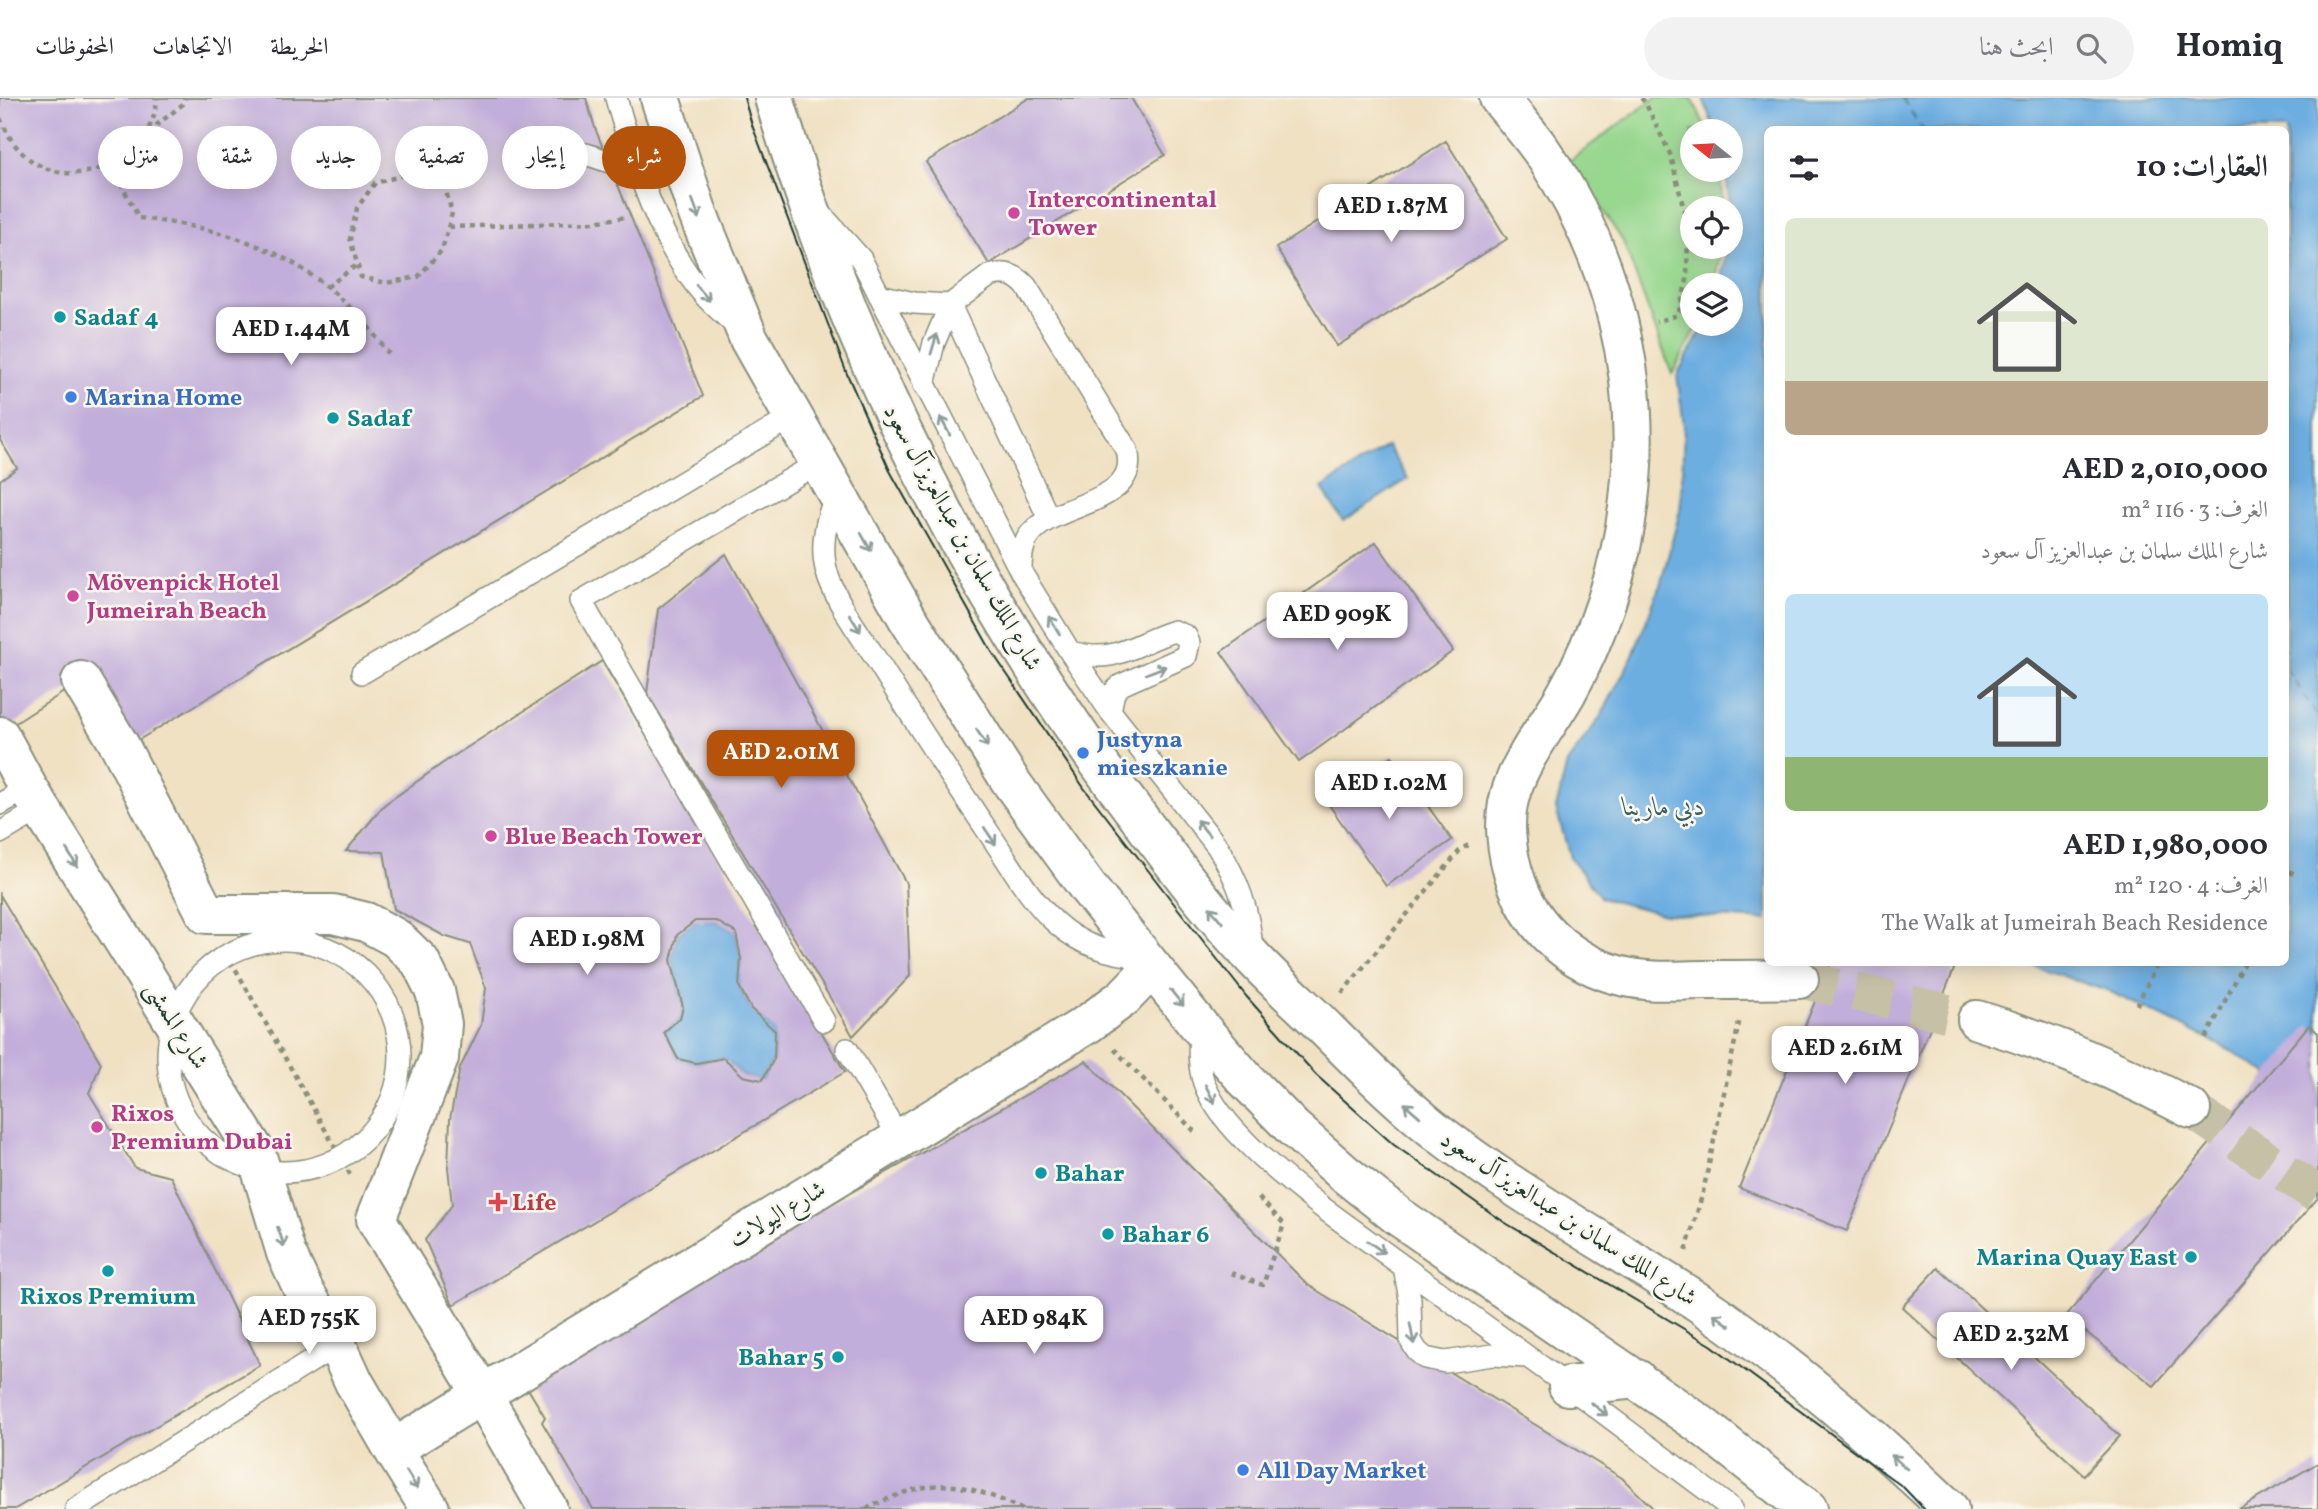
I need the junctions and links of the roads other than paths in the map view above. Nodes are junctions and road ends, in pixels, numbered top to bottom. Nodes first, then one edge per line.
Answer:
1 (616, 98) edge
2 (660, 98) edge
3 (1499, 98) edge
4 (781, 100) edge
5 (624, 126) edge
6 (646, 189) edge
7 (809, 203) junction
8 (879, 295) junction
9 (950, 304) junction
10 (749, 339) junction
11 (924, 385) junction
12 (794, 416) junction
13 (829, 477) junction
14 (1049, 519) junction
15 (1021, 572) junction
16 (1070, 652) junction
17 (1118, 655) junction
18 (362, 673) dead end
19 (1129, 680) junction
20 (80, 681) dead end
21 (1110, 711) junction
22 (0, 736) edge
23 (23, 800) edge
24 (0, 833) edge
25 (1252, 957) junction
26 (1148, 962) junction
27 (1799, 979) tunnel mouth
28 (173, 1019) junction
29 (1977, 1020) tunnel mouth
30 (824, 1021) dead end
31 (1200, 1027) junction
32 (847, 1049) dead end
33 (2191, 1109) tunnel mouth
34 (900, 1139) junction
35 (263, 1172) junction
36 (1404, 1267) junction
37 (337, 1345) junction
38 (1526, 1357) junction
39 (1637, 1379) junction
40 (1568, 1386) junction
41 (482, 1394) junction
42 (393, 1449) junction
43 (76, 1509) edge
44 (430, 1509) edge
45 (548, 1509) edge
46 (1732, 1509) edge
47 (1808, 1509) edge
48 (1949, 1509) edge

1 - 5 lane
2 -> 10 street
3 - 27 street
4 - 7 street, شارع الملك سلمان بن عبدالعزيز آل سعود
6 -> 10 lane
7 - 8 lane
25 -> 7 street, شارع الملك سلمان بن عبدالعزيز آل سعود
8 - 9 lane
8 - 11 lane
11 -> 9 lane
9 - 14 lane
9 - 14 lane
10 - 12 street
15 -> 11 lane
12 - 13 street
12 - 18 lane
13 -> 26 street
13 -> 26 lane
13 - 30 lane
14 - 15 lane
16 -> 15 lane
16 - 17 lane
16 - 21 lane
17 - 19 lane
19 -> 17 lane
19 - 21 lane
20 - 41 street
25 -> 21 lane
22 - 23 street, شارع الممشى
23 - 24 lane
23 -> 28 street, شارع الممشى
48 -> 25 street, شارع الملك سلمان بن عبدالعزيز آل سعود
26 -> 31 street
26 - 34 street, شارع اليولات
28 - 35 street, شارع الممشى
28 - 35 lane
29 - 33 street
31 -> 36 lane
31 - 39 street
32 - 34 lane
34 - 41 street, شارع اليولات
35 -> 37 street, شارع الممشى
36 - 38 lane
36 -> 38 lane
37 - 42 street, شارع الممشى
37 - 43 lane
38 - 40 lane
39 - 40 street
39 - 47 street
40 -> 46 lane
41 - 42 street, شارع اليولات
41 - 45 street
42 -> 44 street, شارع الممشى

